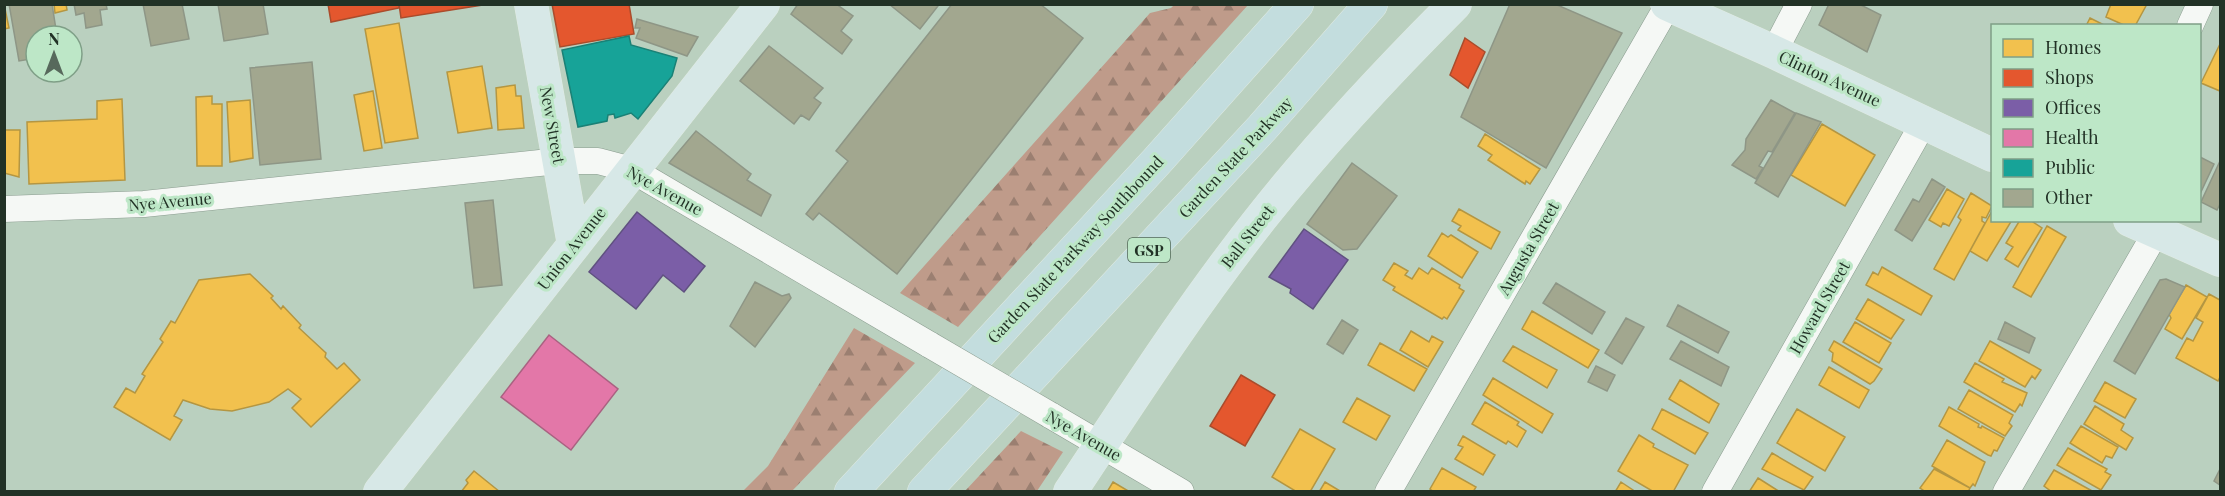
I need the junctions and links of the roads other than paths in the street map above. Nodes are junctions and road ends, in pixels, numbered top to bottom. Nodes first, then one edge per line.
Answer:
1 (531, 4) edge
2 (763, 4) edge
3 (1297, 4) edge
4 (1371, 4) edge
5 (1455, 4) edge
6 (1799, 4) edge
7 (2200, 4) edge
8 (1668, 5) edge
9 (2191, 24) edge
10 (1774, 52) junction
11 (1924, 123) junction
12 (1991, 155) edge
13 (559, 161) junction
14 (632, 170) junction
15 (4, 209) edge
16 (2143, 227) edge
17 (574, 245) junction
18 (2220, 260) edge
19 (1101, 445) junction
20 (380, 492) edge
21 (851, 492) edge
22 (924, 492) edge
23 (1070, 492) edge
24 (1181, 492) edge
25 (1388, 492) edge
26 (1715, 492) edge
27 (2006, 492) edge

1 - 13 main road, New Street
2 - 14 main road, Union Avenue
3 - 21 highway, Garden State Parkway Southbound
4 - 22 highway, Garden State Parkway / GSP
5 - 19 main road, Ball Street
6 - 10 street
7 - 9 street
8 - 10 main road, Clinton Avenue
8 - 25 street, Augusta Street
10 - 11 main road, Clinton Avenue
11 - 12 main road, Clinton Avenue
11 - 26 street, Howard Street
13 - 14 street, Nye Avenue
13 - 15 street, Nye Avenue
13 - 17 main road, New Street
14 - 17 main road, Union Avenue
14 - 19 street, Nye Avenue, bridge
16 - 18 main road
16 - 27 street
17 - 20 main road, Union Avenue
19 - 23 main road, Ball Street
19 - 24 street, Nye Avenue

